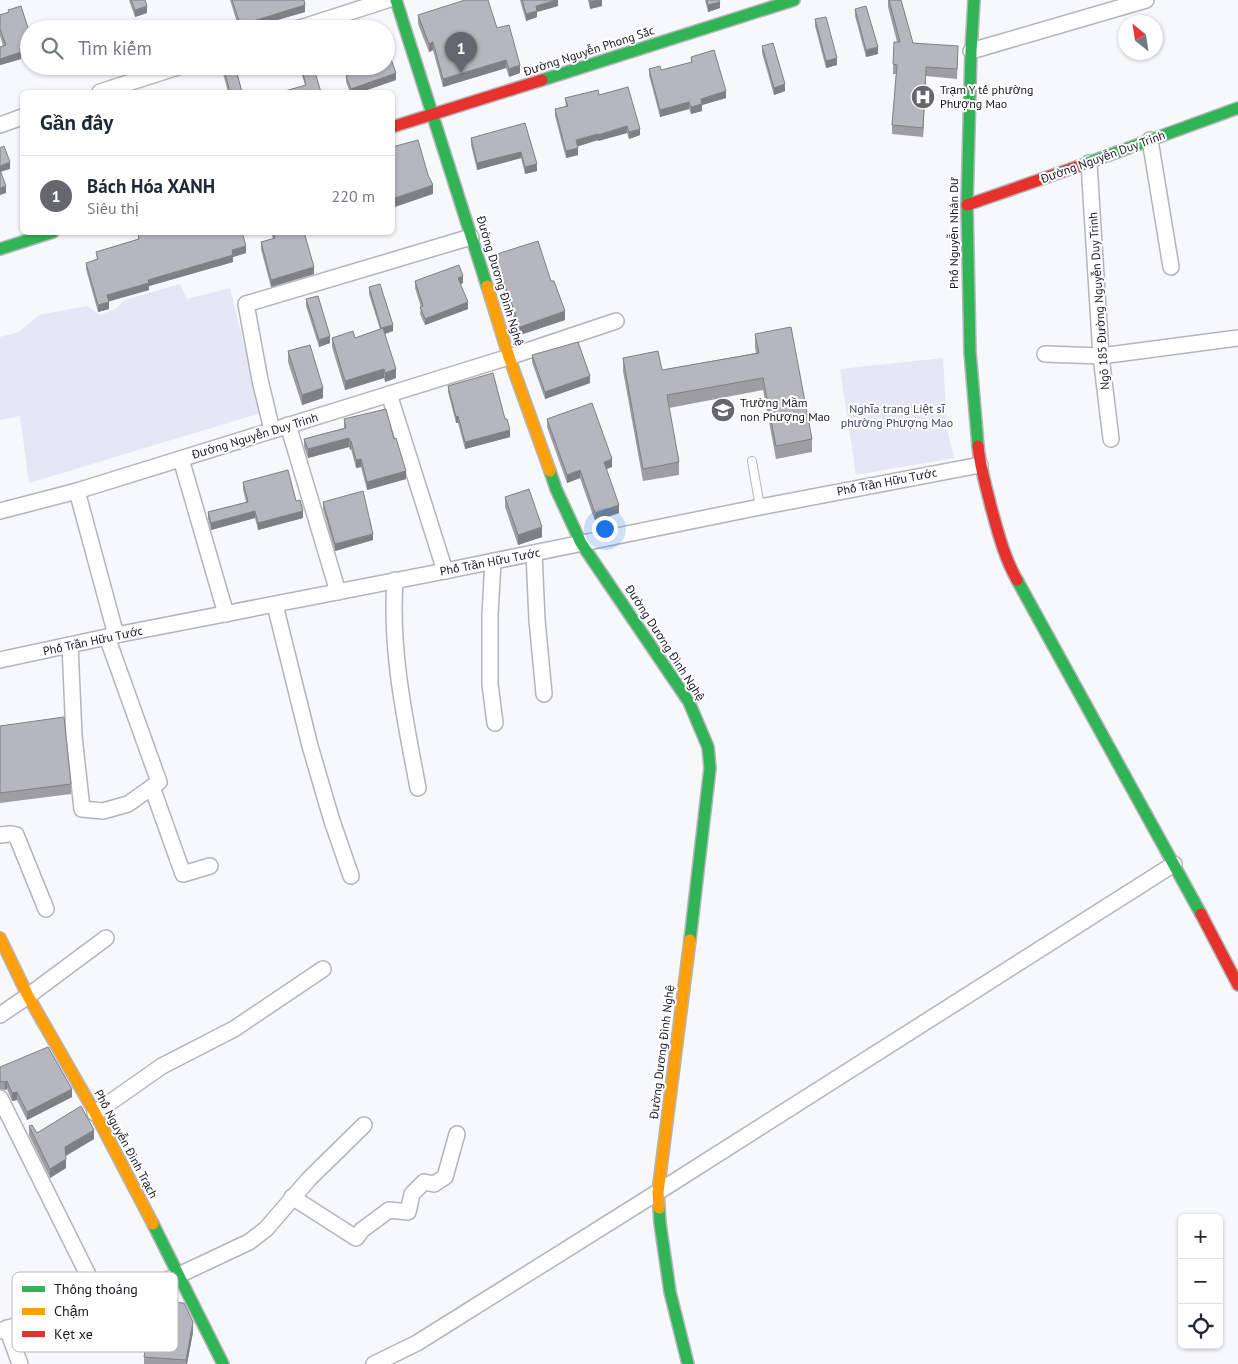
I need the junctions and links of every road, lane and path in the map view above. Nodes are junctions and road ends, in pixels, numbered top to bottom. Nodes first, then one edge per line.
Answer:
1 (387, 0) edge
2 (396, 0) edge
3 (794, 0) edge
4 (974, 0) edge
5 (1146, 0) edge
6 (325, 20) edge
7 (971, 51) junction
8 (153, 75) edge
9 (106, 90) edge
10 (1238, 108) edge
11 (433, 115) junction
12 (20, 118) edge
13 (0, 125) edge
14 (395, 126) edge
15 (1150, 140) junction
16 (1089, 163) junction
17 (967, 205) junction
18 (44, 235) edge
19 (471, 237) junction
20 (0, 249) edge
21 (1171, 268) dead end
22 (616, 321) dead end
23 (1238, 338) edge
24 (1044, 354) dead end
25 (1101, 356) junction
26 (509, 357) junction
27 (389, 394) junction
28 (288, 426) junction
29 (272, 430) junction
30 (1111, 439) dead end
31 (181, 459) junction
32 (752, 461) dead end
33 (980, 465) junction
34 (77, 492) junction
35 (760, 506) junction
36 (0, 511) edge
37 (582, 543) junction
38 (534, 553) junction
39 (493, 561) junction
40 (445, 571) junction
41 (395, 580) junction
42 (338, 592) junction
43 (275, 605) junction
44 (226, 614) junction
45 (112, 636) junction
46 (70, 645) junction
47 (0, 660) edge
48 (544, 694) dead end
49 (495, 723) dead end
50 (152, 787) junction
51 (418, 788) dead end
52 (0, 835) edge
53 (1174, 864) junction
54 (210, 866) dead end
55 (351, 876) dead end
56 (46, 909) dead end
57 (0, 938) edge
58 (106, 938) dead end
59 (323, 969) dead end
60 (1238, 985) edge
61 (28, 996) junction
62 (0, 1015) edge
63 (0, 1098) edge
64 (95, 1113) junction
65 (364, 1125) dead end
66 (457, 1134) dead end
67 (658, 1192) junction
68 (292, 1197) junction
69 (87, 1272) edge
70 (177, 1272) edge
71 (179, 1275) joint
72 (3, 1330) edge
73 (12, 1348) edge
74 (14, 1352) edge
75 (384, 1362) edge
76 (20, 1364) edge
77 (223, 1364) edge
78 (688, 1364) edge

1 - 6 street
2 - 11 main road, Đường Dương Đình Nghệ
3 - 11 main road, Đường Nguyễn Phong Sắc
4 - 7 main road, Phố Nguyễn Nhân Dư
5 - 7 street
7 - 17 main road, Phố Nguyễn Nhân Dư
8 - 9 street
10 - 15 main road, Đường Nguyễn Duy Trinh
11 - 14 main road, Đường Nguyễn Phong Sắc
11 - 19 main road, Đường Dương Đình Nghệ
12 - 13 street
15 - 16 main road, Đường Nguyễn Duy Trinh
15 - 21 street
16 - 17 main road, Đường Nguyễn Duy Trinh
16 - 25 street, Ngõ 185 Đường Nguyễn Duy Trinh
17 - 33 main road, Phố Nguyễn Nhân Dư
18 - 20 main road
19 - 26 main road, Đường Dương Đình Nghệ
19 - 29 street
22 - 26 street, Đường Nguyễn Duy Trinh
23 - 25 street
24 - 25 street
25 - 30 street, Ngõ 185 Đường Nguyễn Duy Trinh
26 - 27 street, Đường Nguyễn Duy Trinh
26 - 37 main road, Đường Dương Đình Nghệ
27 - 28 street, Đường Nguyễn Duy Trinh
27 - 40 street
28 - 29 street, Đường Nguyễn Duy Trinh
28 - 42 street
29 - 31 street, Đường Nguyễn Duy Trinh
31 - 34 street, Đường Nguyễn Duy Trinh
31 - 44 street
32 - 35 lane
33 - 35 street, Phố Trần Hữu Tước
33 - 53 main road, Phố Nguyễn Nhân Dư
34 - 36 street, Đường Nguyễn Duy Trinh
34 - 45 street
35 - 37 street, Phố Trần Hữu Tước
37 - 38 street, Phố Trần Hữu Tước
37 - 67 main road, Đường Dương Đình Nghệ
38 - 39 street, Phố Trần Hữu Tước
38 - 48 street
39 - 40 street, Phố Trần Hữu Tước
39 - 49 street
40 - 41 street, Phố Trần Hữu Tước
41 - 42 street, Phố Trần Hữu Tước
41 - 51 street
42 - 43 street, Phố Trần Hữu Tước
43 - 44 street, Phố Trần Hữu Tước
43 - 55 street
44 - 45 street, Phố Trần Hữu Tước
45 - 46 street, Phố Trần Hữu Tước
45 - 50 street
46 - 47 street, Phố Trần Hữu Tước
46 - 50 street
50 - 54 street
52 - 56 street
53 - 60 main road, Phố Nguyễn Nhân Dư
53 - 67 street
57 - 61 main road, Phố Nguyễn Đình Trạch
58 - 61 street
59 - 64 street
61 - 62 street
61 - 64 main road, Phố Nguyễn Đình Trạch
63 - 69 street
64 - 70 main road, Phố Nguyễn Đình Trạch
65 - 68 street
66 - 68 street
67 - 75 street
67 - 78 main road, Đường Dương Đình Nghệ
68 - 71 street
71 - 77 main road, Phố Nguyễn Đình Trạch
72 - 73 street
74 - 76 street

